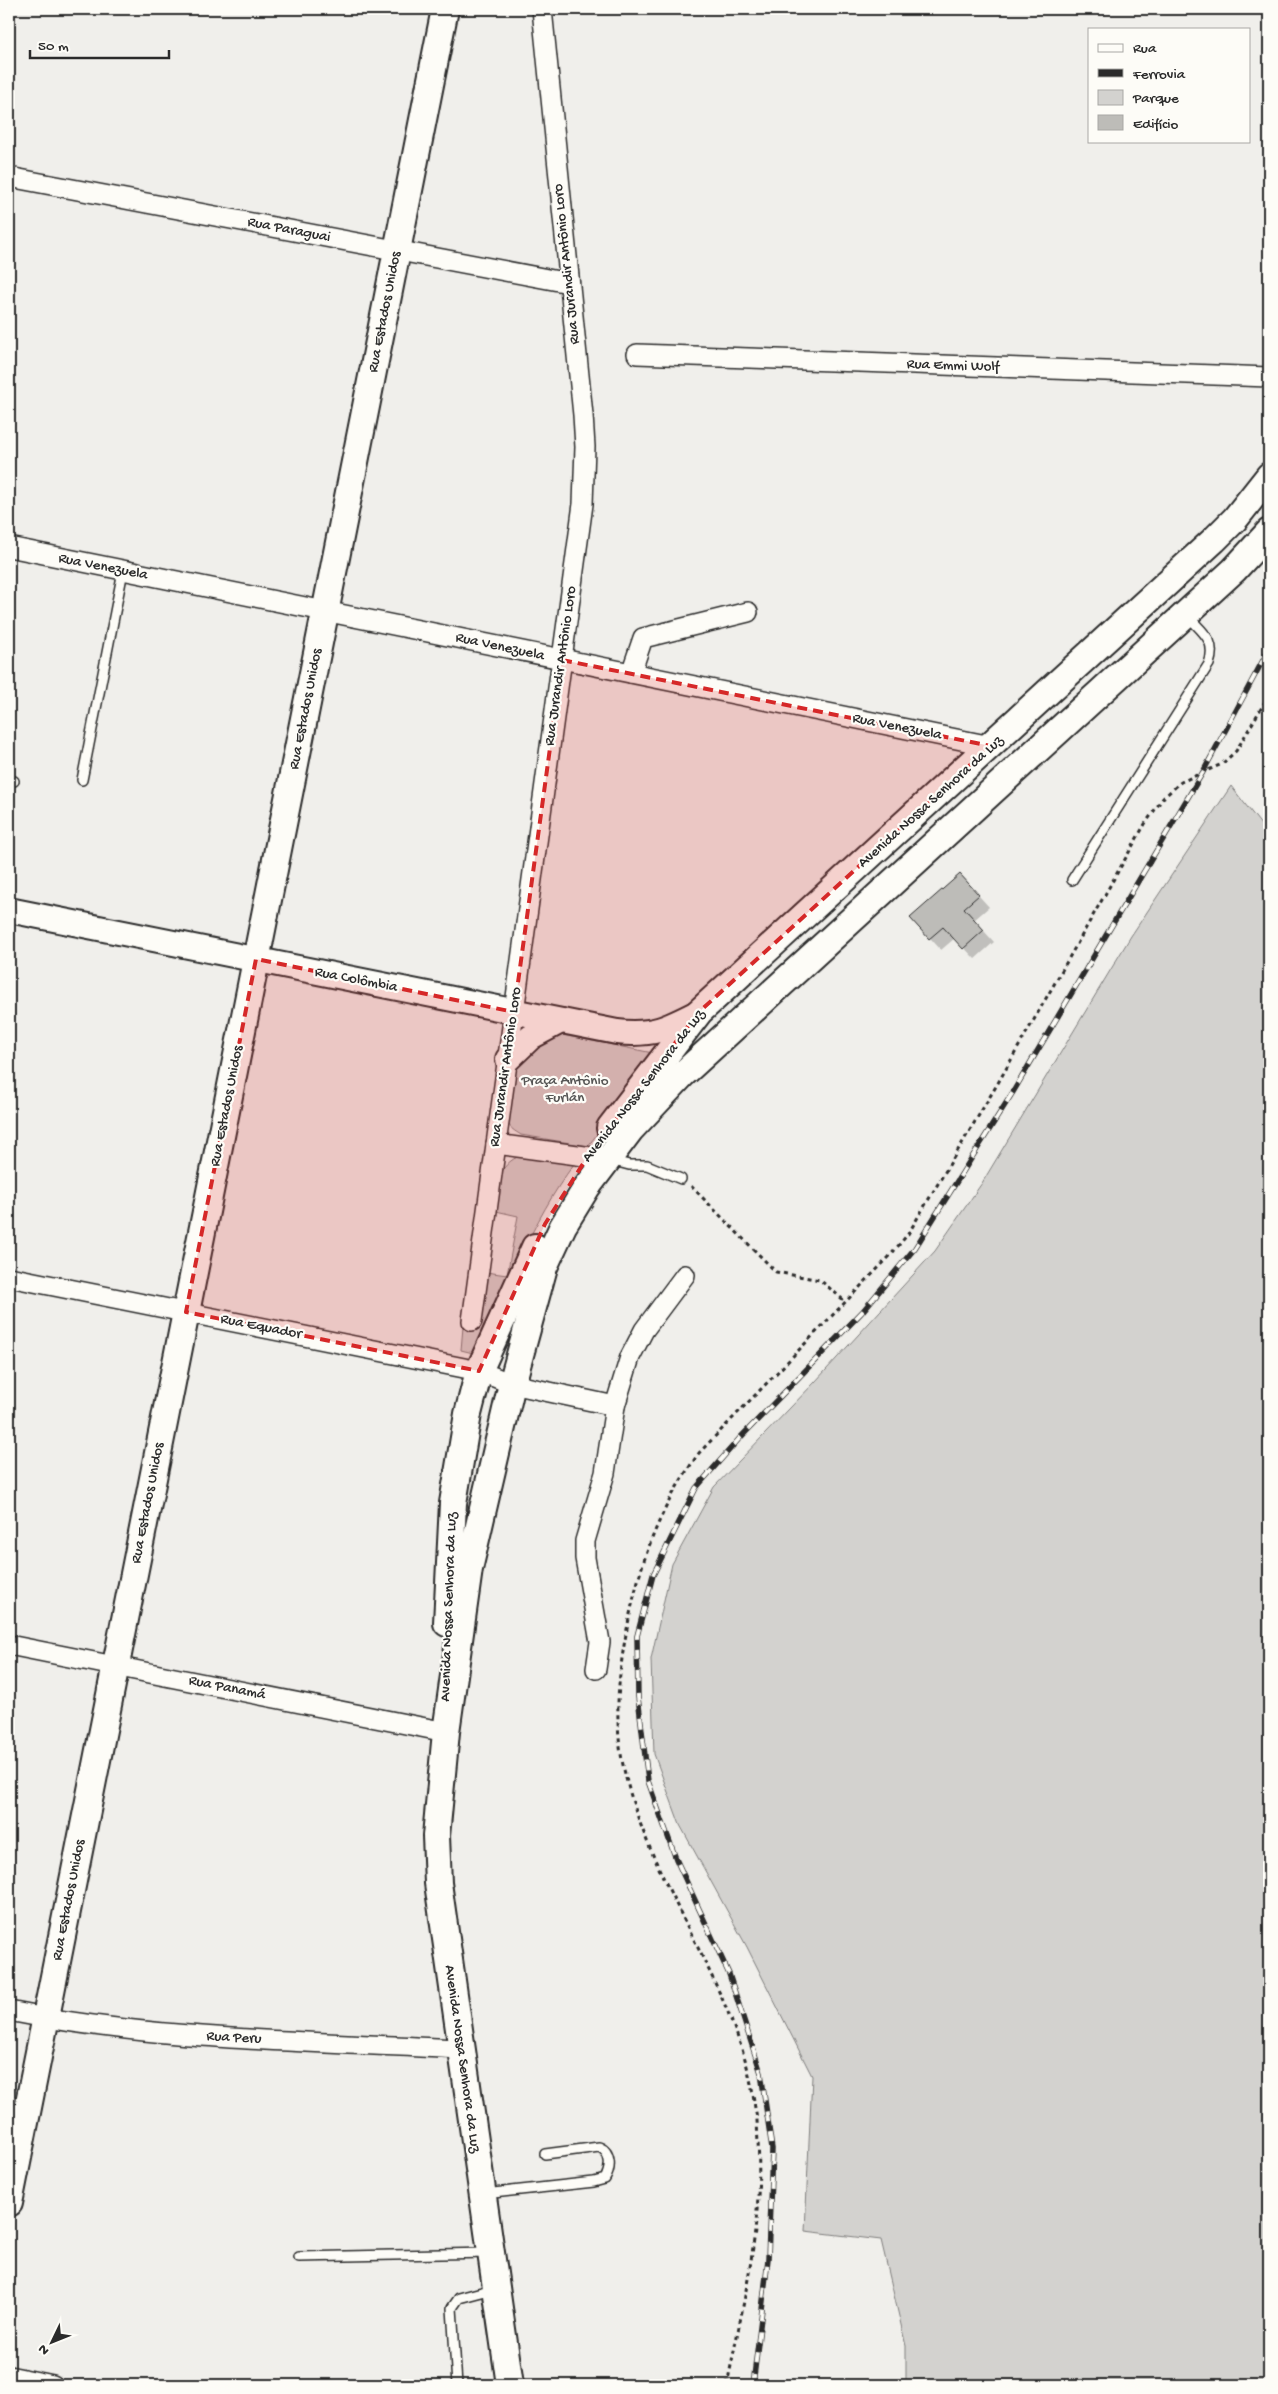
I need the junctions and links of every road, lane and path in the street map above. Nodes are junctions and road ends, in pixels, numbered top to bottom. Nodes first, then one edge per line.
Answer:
1 (445, 9) edge
2 (542, 9) edge
3 (9, 177) edge
4 (397, 250) junction
5 (569, 283) junction
6 (637, 354) dead end
7 (1269, 378) edge
8 (1269, 476) edge
9 (1269, 532) edge
10 (9, 548) edge
11 (122, 570) junction
12 (326, 611) junction
13 (748, 612) dead end
14 (1186, 614) junction
15 (562, 660) junction
16 (631, 673) junction
17 (1269, 695) edge
18 (991, 746) junction
19 (82, 780) dead end
20 (1072, 880) dead end
21 (9, 910) edge
22 (256, 959) junction
23 (514, 1012) junction
24 (699, 1012) junction
25 (562, 1021) junction
26 (508, 1060) junction
27 (496, 1144) junction
28 (597, 1158) junction
29 (681, 1179) joint
30 (685, 1275) dead end
31 (9, 1277) edge
32 (846, 1302) junction
33 (186, 1312) junction
34 (472, 1321) dead end
35 (479, 1371) junction
36 (512, 1384) junction
37 (615, 1406) junction
38 (9, 1645) edge
39 (115, 1666) junction
40 (596, 1669) dead end
41 (446, 1732) junction
42 (9, 2010) edge
43 (46, 2018) junction
44 (460, 2049) junction
45 (545, 2154) dead end
46 (482, 2194) junction
47 (9, 2203) edge
48 (490, 2252) junction
49 (299, 2257) dead end
50 (496, 2288) junction
51 (9, 2376) edge
52 (53, 2385) edge
53 (456, 2385) edge
54 (510, 2385) edge
55 (727, 2385) edge

1 - 4 main road, Rua Estados Unidos
2 - 5 street, Rua Jurandir Antônio Loro
3 - 4 street, Rua Paraguai
4 - 5 street, Rua Paraguai
4 - 12 main road, Rua Estados Unidos
5 - 15 street, Rua Jurandir Antônio Loro
6 - 7 street, Rua Emmi Wolf
8 - 18 main road, Avenida Nossa Senhora da Luz
9 - 14 main road, Avenida Nossa Senhora da Luz
10 - 11 street, Rua Venezuela
11 - 12 street, Rua Venezuela
11 - 19 lane
12 - 15 street, Rua Venezuela
12 - 22 main road, Rua Estados Unidos
13 - 16 street
14 - 20 lane
14 - 28 main road, Avenida Nossa Senhora da Luz
15 - 16 street, Rua Venezuela
15 - 23 street, Rua Jurandir Antônio Loro
16 - 18 street, Rua Venezuela
17 - 32 path
18 - 24 main road, Avenida Nossa Senhora da Luz
21 - 22 street, Rua Colômbia
22 - 23 street, Rua Colômbia
22 - 33 main road, Rua Estados Unidos
23 - 25 street, Rua Colômbia
23 - 26 street, Rua Jurandir Antônio Loro
24 - 25 street, Rua Colômbia
24 - 28 main road, Avenida Nossa Senhora da Luz
25 - 26 street
26 - 27 street, Rua Jurandir Antônio Loro
27 - 28 street
27 - 34 street, Rua Jurandir Antônio Loro
28 - 29 lane
28 - 35 main road, Avenida Nossa Senhora da Luz
28 - 36 main road, Avenida Nossa Senhora da Luz
29 - 32 path
30 - 37 street
31 - 33 street, Rua Equador
32 - 55 path
33 - 35 street, Rua Equador
33 - 39 main road, Rua Estados Unidos
35 - 36 street, Rua Equador
35 - 41 main road, Avenida Nossa Senhora da Luz
36 - 37 street, Rua Equador
36 - 41 main road, Avenida Nossa Senhora da Luz
37 - 40 street
38 - 39 street, Rua Panamá
39 - 41 street, Rua Panamá
39 - 43 main road, Rua Estados Unidos
41 - 44 main road, Avenida Nossa Senhora da Luz
42 - 43 street, Rua Peru
43 - 44 street, Rua Peru
43 - 47 main road, Rua Estados Unidos
44 - 46 main road, Avenida Nossa Senhora da Luz
45 - 46 lane
46 - 48 main road, Avenida Nossa Senhora da Luz
48 - 49 lane
48 - 50 main road, Avenida Nossa Senhora da Luz
50 - 53 lane
50 - 54 main road, Avenida Nossa Senhora da Luz
51 - 52 street

